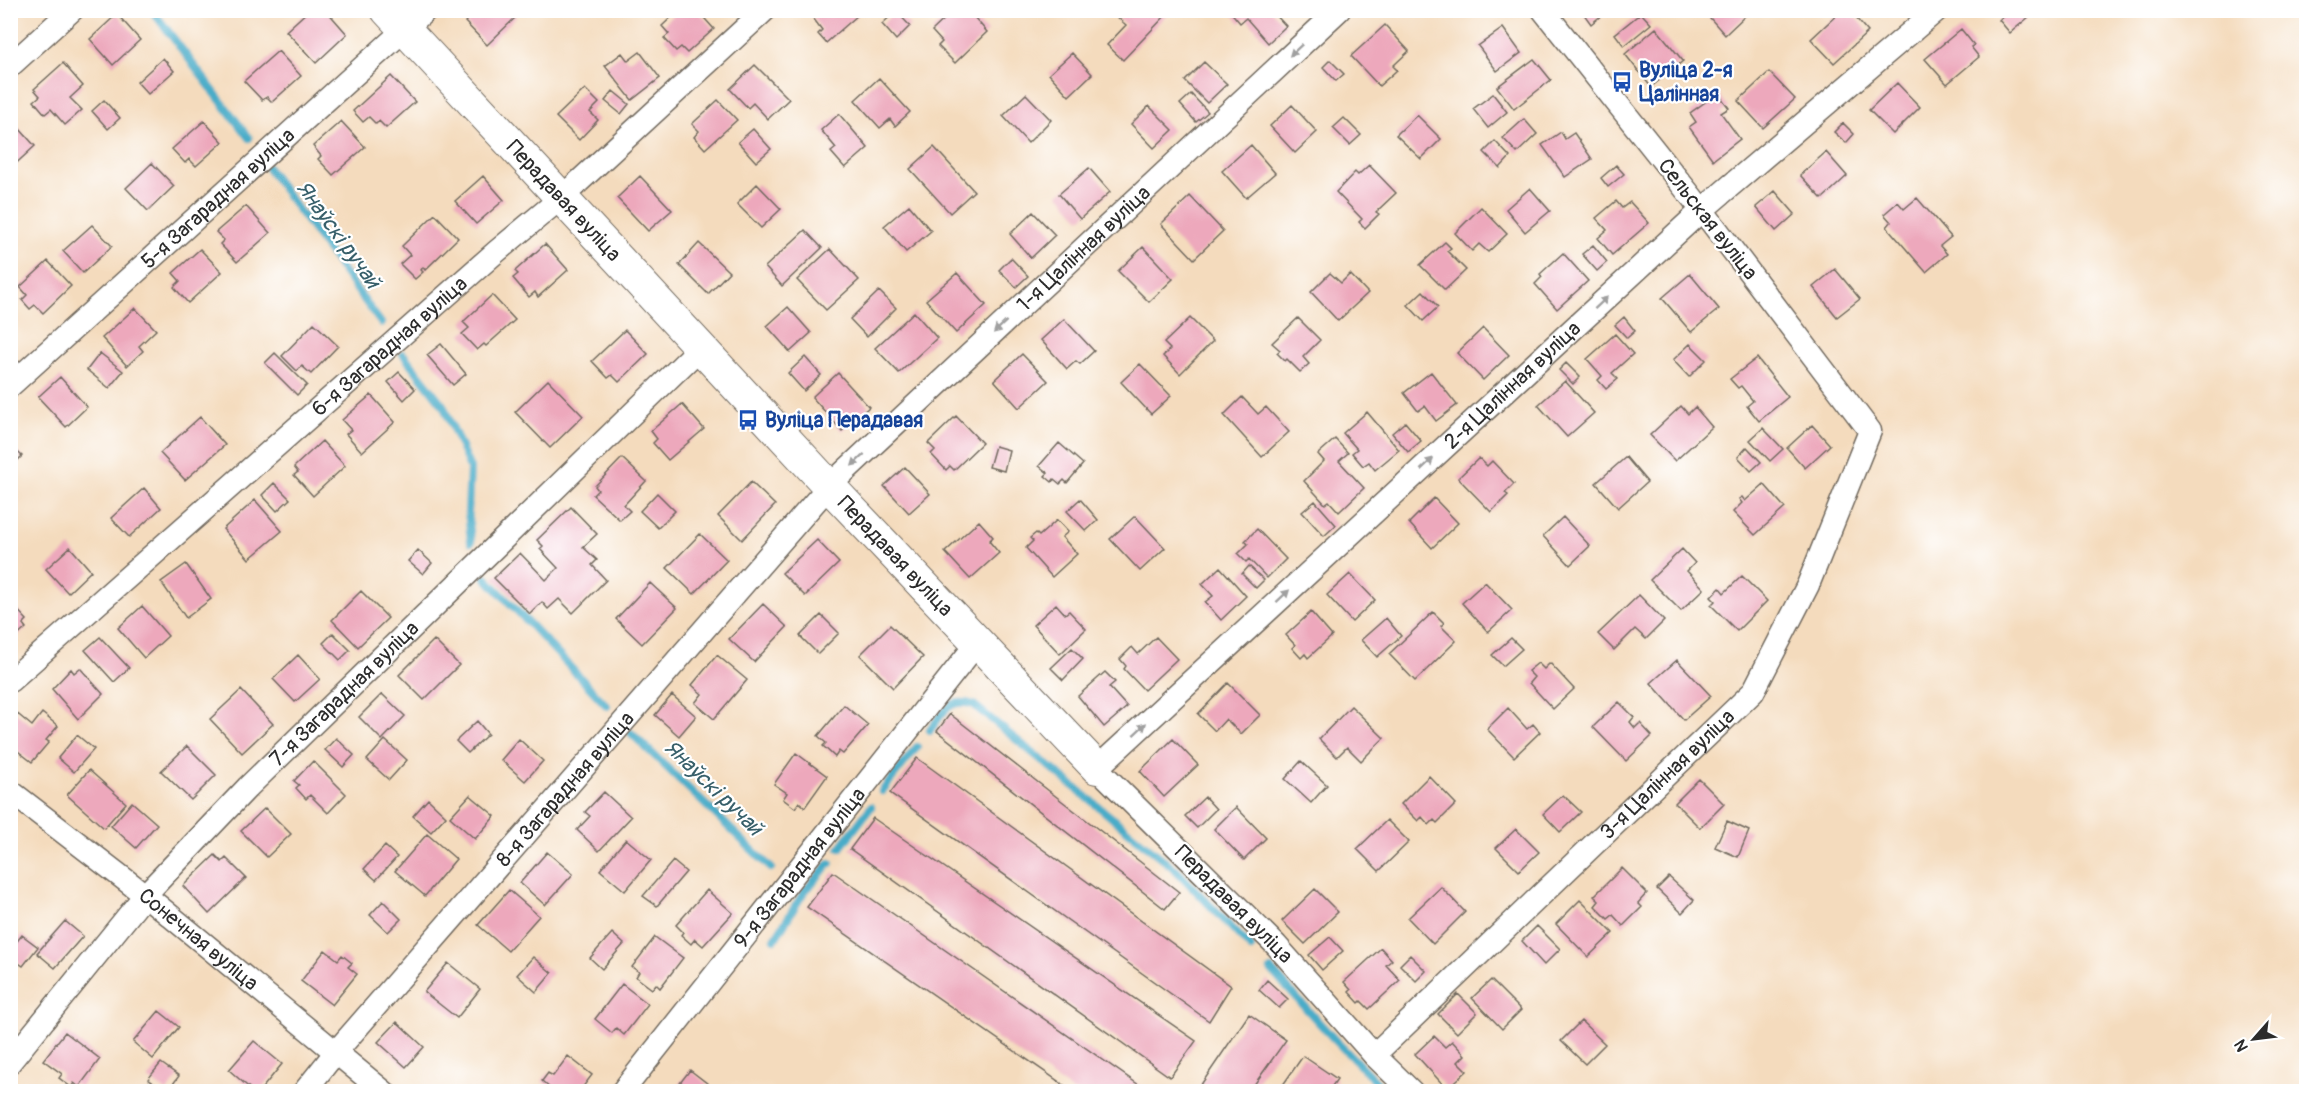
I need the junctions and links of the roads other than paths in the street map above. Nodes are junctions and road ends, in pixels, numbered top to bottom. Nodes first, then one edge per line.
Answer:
1 (72, 10) edge
2 (765, 10) edge
3 (1339, 10) edge
4 (1543, 10) edge
5 (1937, 10) edge
6 (406, 17) edge
7 (10, 66) edge
8 (561, 198) junction
9 (1702, 210) junction
10 (700, 348) junction
11 (10, 386) edge
12 (1870, 431) joint
13 (829, 486) junction
14 (978, 642) junction
15 (10, 681) edge
16 (1097, 768) junction
17 (10, 791) edge
18 (145, 895) junction
19 (335, 1053) junction
20 (1374, 1055) junction
21 (10, 1062) edge
22 (304, 1092) edge
23 (384, 1092) edge
24 (622, 1092) edge
25 (1412, 1092) edge

1 - 7 street
2 - 8 street, 6-я Загарадная вуліца
3 -> 13 street, 1-я Цалінная вуліца
4 - 9 street, Сельская вуліца
5 - 9 street, 2-я Цалінная вуліца
6 - 8 street, Перадавая вуліца
6 - 11 street, 5-я Загарадная вуліца
8 - 10 street, Перадавая вуліца
8 - 15 street, 6-я Загарадная вуліца
9 - 12 street, Сельская вуліца
16 -> 9 street, 2-я Цалінная вуліца
10 - 13 street, Перадавая вуліца
10 - 18 street, 7-я Загарадная вуліца
12 - 20 street, 3-я Цалінная вуліца
13 - 14 street, Перадавая вуліца
13 - 19 street, 8-я Загарадная вуліца
14 - 16 street, Перадавая вуліца
14 - 24 street, 9-я Загарадная вуліца
16 - 20 street, Перадавая вуліца
17 - 18 street, Сонечная вуліца
18 - 19 street, Сонечная вуліца
18 - 21 street, 7-я Загарадная вуліца
19 - 22 street, 8-я Загарадная вуліца
19 - 23 street, Сонечная вуліца
20 - 25 street, Перадавая вуліца

